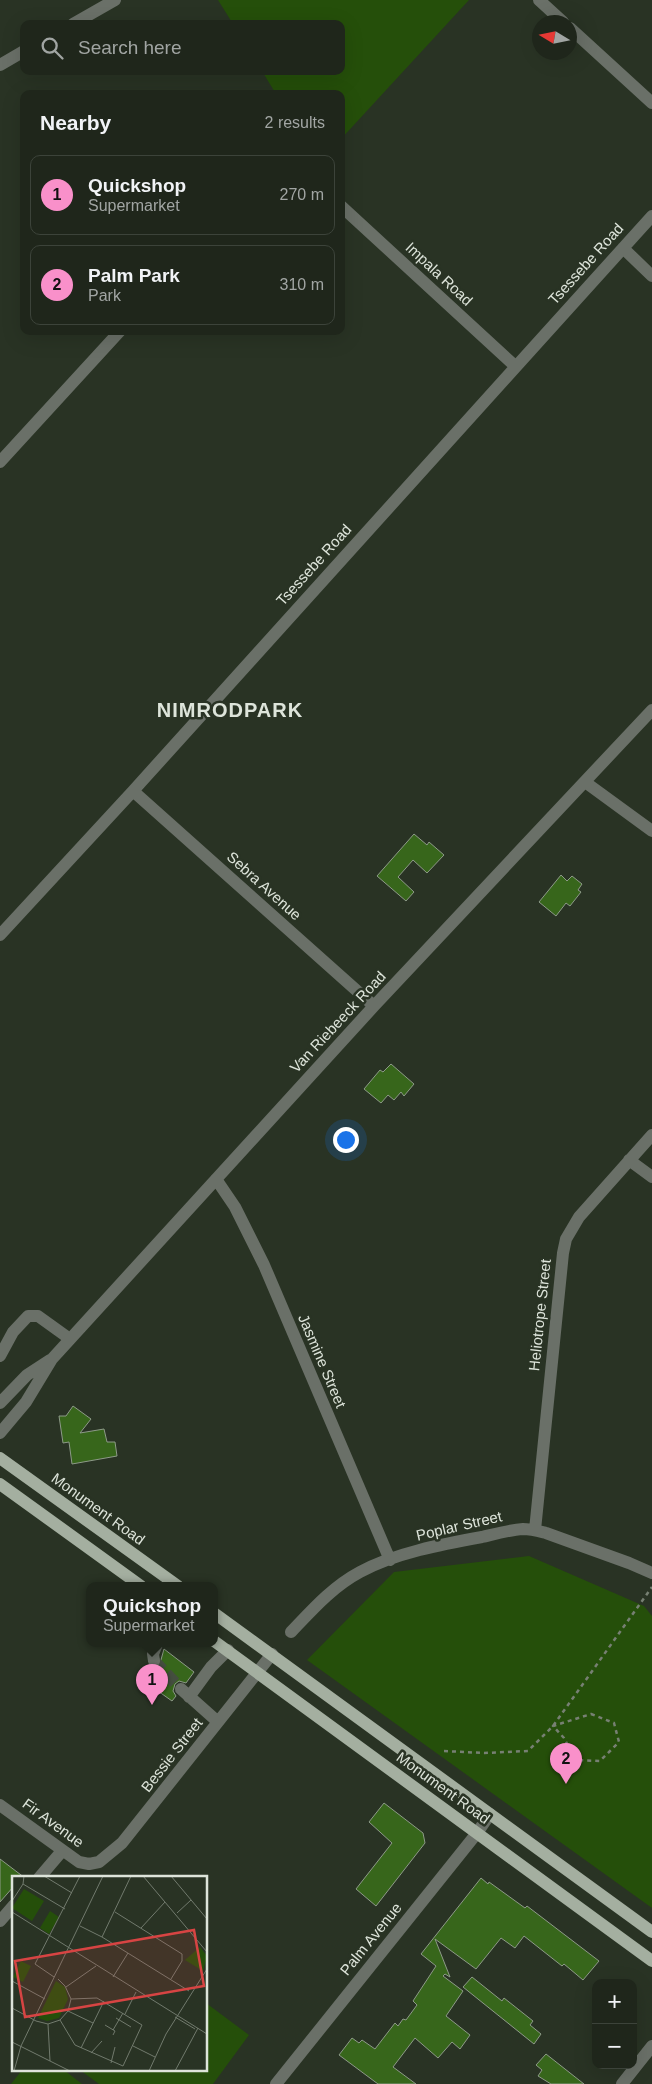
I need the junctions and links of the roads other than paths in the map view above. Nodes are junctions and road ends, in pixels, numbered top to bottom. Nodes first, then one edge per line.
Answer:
1 (115, 0) edge
2 (539, 0) edge
3 (555, 15) edge
4 (80, 20) edge
5 (577, 34) edge
6 (20, 54) edge
7 (0, 65) edge
8 (652, 104) edge
9 (345, 210) edge
10 (652, 216) edge
11 (623, 248) junction
12 (652, 276) edge
13 (116, 335) edge
14 (514, 366) junction
15 (0, 462) edge
16 (652, 710) edge
17 (585, 782) junction
18 (133, 791) junction
19 (652, 831) edge
20 (0, 935) edge
21 (374, 1006) junction
22 (652, 1134) edge
23 (629, 1160) junction
24 (652, 1177) edge
25 (216, 1179) junction
26 (70, 1338) junction
27 (0, 1356) edge
28 (52, 1359) junction
29 (0, 1403) edge
30 (0, 1433) edge
31 (0, 1458) edge
32 (0, 1484) edge
33 (534, 1530) junction
34 (390, 1560) junction
35 (652, 1574) edge
36 (135, 1582) edge
37 (172, 1582) edge
38 (218, 1616) edge
39 (291, 1632) dead end
40 (218, 1643) edge
41 (156, 1647) edge
42 (228, 1650) junction
43 (272, 1654) junction
44 (154, 1661) dead end
45 (258, 1672) junction
46 (218, 1722) junction
47 (0, 1805) edge
48 (490, 1814) junction
49 (477, 1833) junction
50 (62, 1851) junction
51 (88, 1864) joint
52 (41, 1876) edge
53 (12, 1908) edge
54 (0, 1920) edge
55 (652, 1932) edge
56 (652, 1961) edge
57 (652, 2046) edge
58 (276, 2084) edge
59 (622, 2084) edge

1 - 4 street
2 - 3 street
5 - 8 street
6 - 7 street
9 - 14 street, Impala Road
10 - 11 street, Tsessebe Road
11 - 12 street
11 - 14 street, Tsessebe Road
13 - 15 street
14 - 18 street, Tsessebe Road
16 - 17 street, Van Riebeeck Road
17 - 19 street
17 - 21 street, Van Riebeeck Road
18 - 20 street, Tsessebe Road
18 - 21 street, Sebra Avenue
21 - 25 street, Van Riebeeck Road
22 - 23 street, Heliotrope Street
23 - 24 street
23 - 33 street, Heliotrope Street
25 - 26 street, Van Riebeeck Road
25 - 34 street, Jasmine Street
26 - 27 street
26 - 28 street, Van Riebeeck Road
28 - 29 street, Van Riebeeck Road
28 - 30 street, Van Riebeeck Road
31 - 37 main road, Monument Road
32 - 36 main road
33 - 34 street, Poplar Street
33 - 35 street, Poplar Street
34 - 39 street, Poplar Street
38 - 43 main road, Monument Road
40 - 42 main road, Monument Road
41 - 44 street
42 - 45 main road, Monument Road
42 - 46 street
43 - 45 street, Bessie Street
43 - 48 main road, Monument Road
45 - 46 street, Bessie Street
45 - 49 main road, Monument Road
46 - 51 street, Bessie Street
47 - 50 street, Fir Avenue
48 - 49 street, Palm Avenue
48 - 55 main road, Monument Road
49 - 56 main road, Monument Road
49 - 58 street, Palm Avenue
50 - 51 street, Fir Avenue
50 - 52 street
53 - 54 street
57 - 59 street

